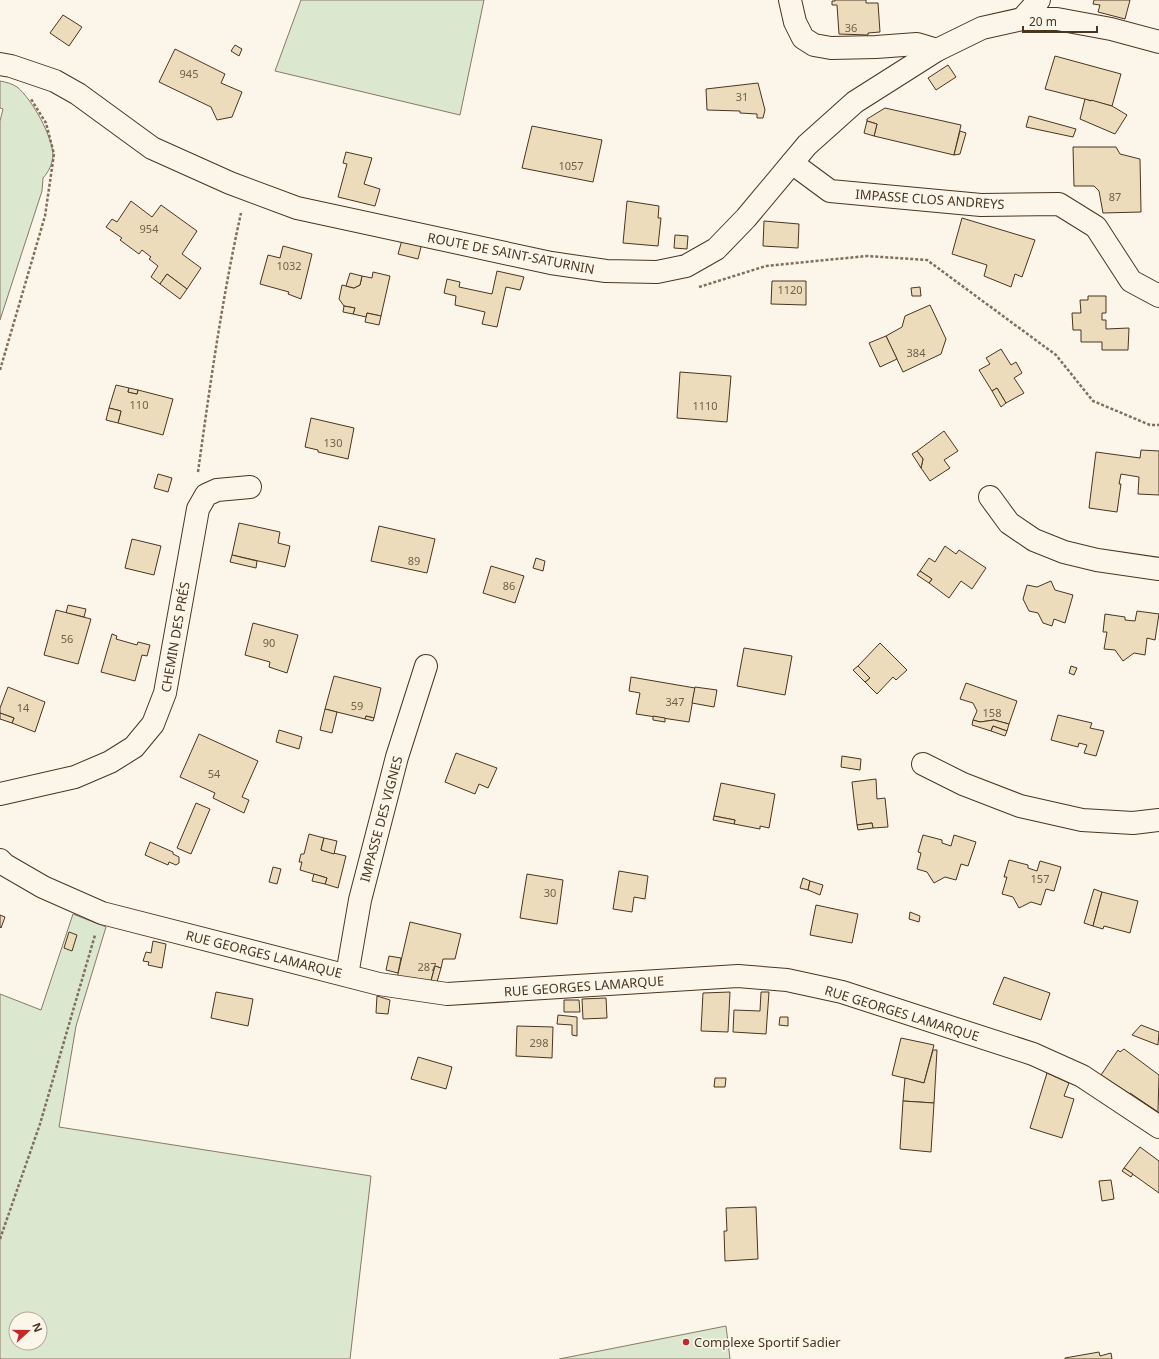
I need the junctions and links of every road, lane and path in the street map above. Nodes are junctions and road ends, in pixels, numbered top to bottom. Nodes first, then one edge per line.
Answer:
1 (790, 0) edge
2 (1039, 0) edge
3 (1022, 19) junction
4 (1159, 42) edge
5 (937, 50) junction
6 (0, 64) edge
7 (31, 98) dead end
8 (792, 163) junction
9 (246, 190) junction
10 (698, 288) dead end
11 (1159, 296) edge
12 (0, 370) edge
13 (1159, 425) edge
14 (250, 487) dead end
15 (206, 495) junction
16 (990, 497) dead end
17 (1159, 569) edge
18 (426, 666) dead end
19 (923, 764) dead end
20 (0, 794) edge
21 (1159, 820) edge
22 (0, 860) edge
23 (102, 913) junction
24 (348, 975) junction
25 (1159, 1127) edge
26 (0, 1239) edge

1 - 5 street
2 - 3 street
3 - 4 street, ROUTE DE SAINT-SATURNIN
3 - 5 street, ROUTE DE SAINT-SATURNIN
5 - 8 street, ROUTE DE SAINT-SATURNIN
6 - 9 street, ROUTE DE SAINT-SATURNIN
7 - 12 path
8 - 9 street, ROUTE DE SAINT-SATURNIN
8 - 11 street, IMPASSE CLOS ANDREYS
9 - 15 path
10 - 13 path
14 - 15 street
15 - 20 street, CHEMIN DES PRÉS
16 - 17 street
18 - 24 street, IMPASSE DES VIGNES
19 - 21 street
22 - 23 street, RUE GEORGES LAMARQUE
23 - 24 street, RUE GEORGES LAMARQUE
23 - 26 path
24 - 25 street, RUE GEORGES LAMARQUE

